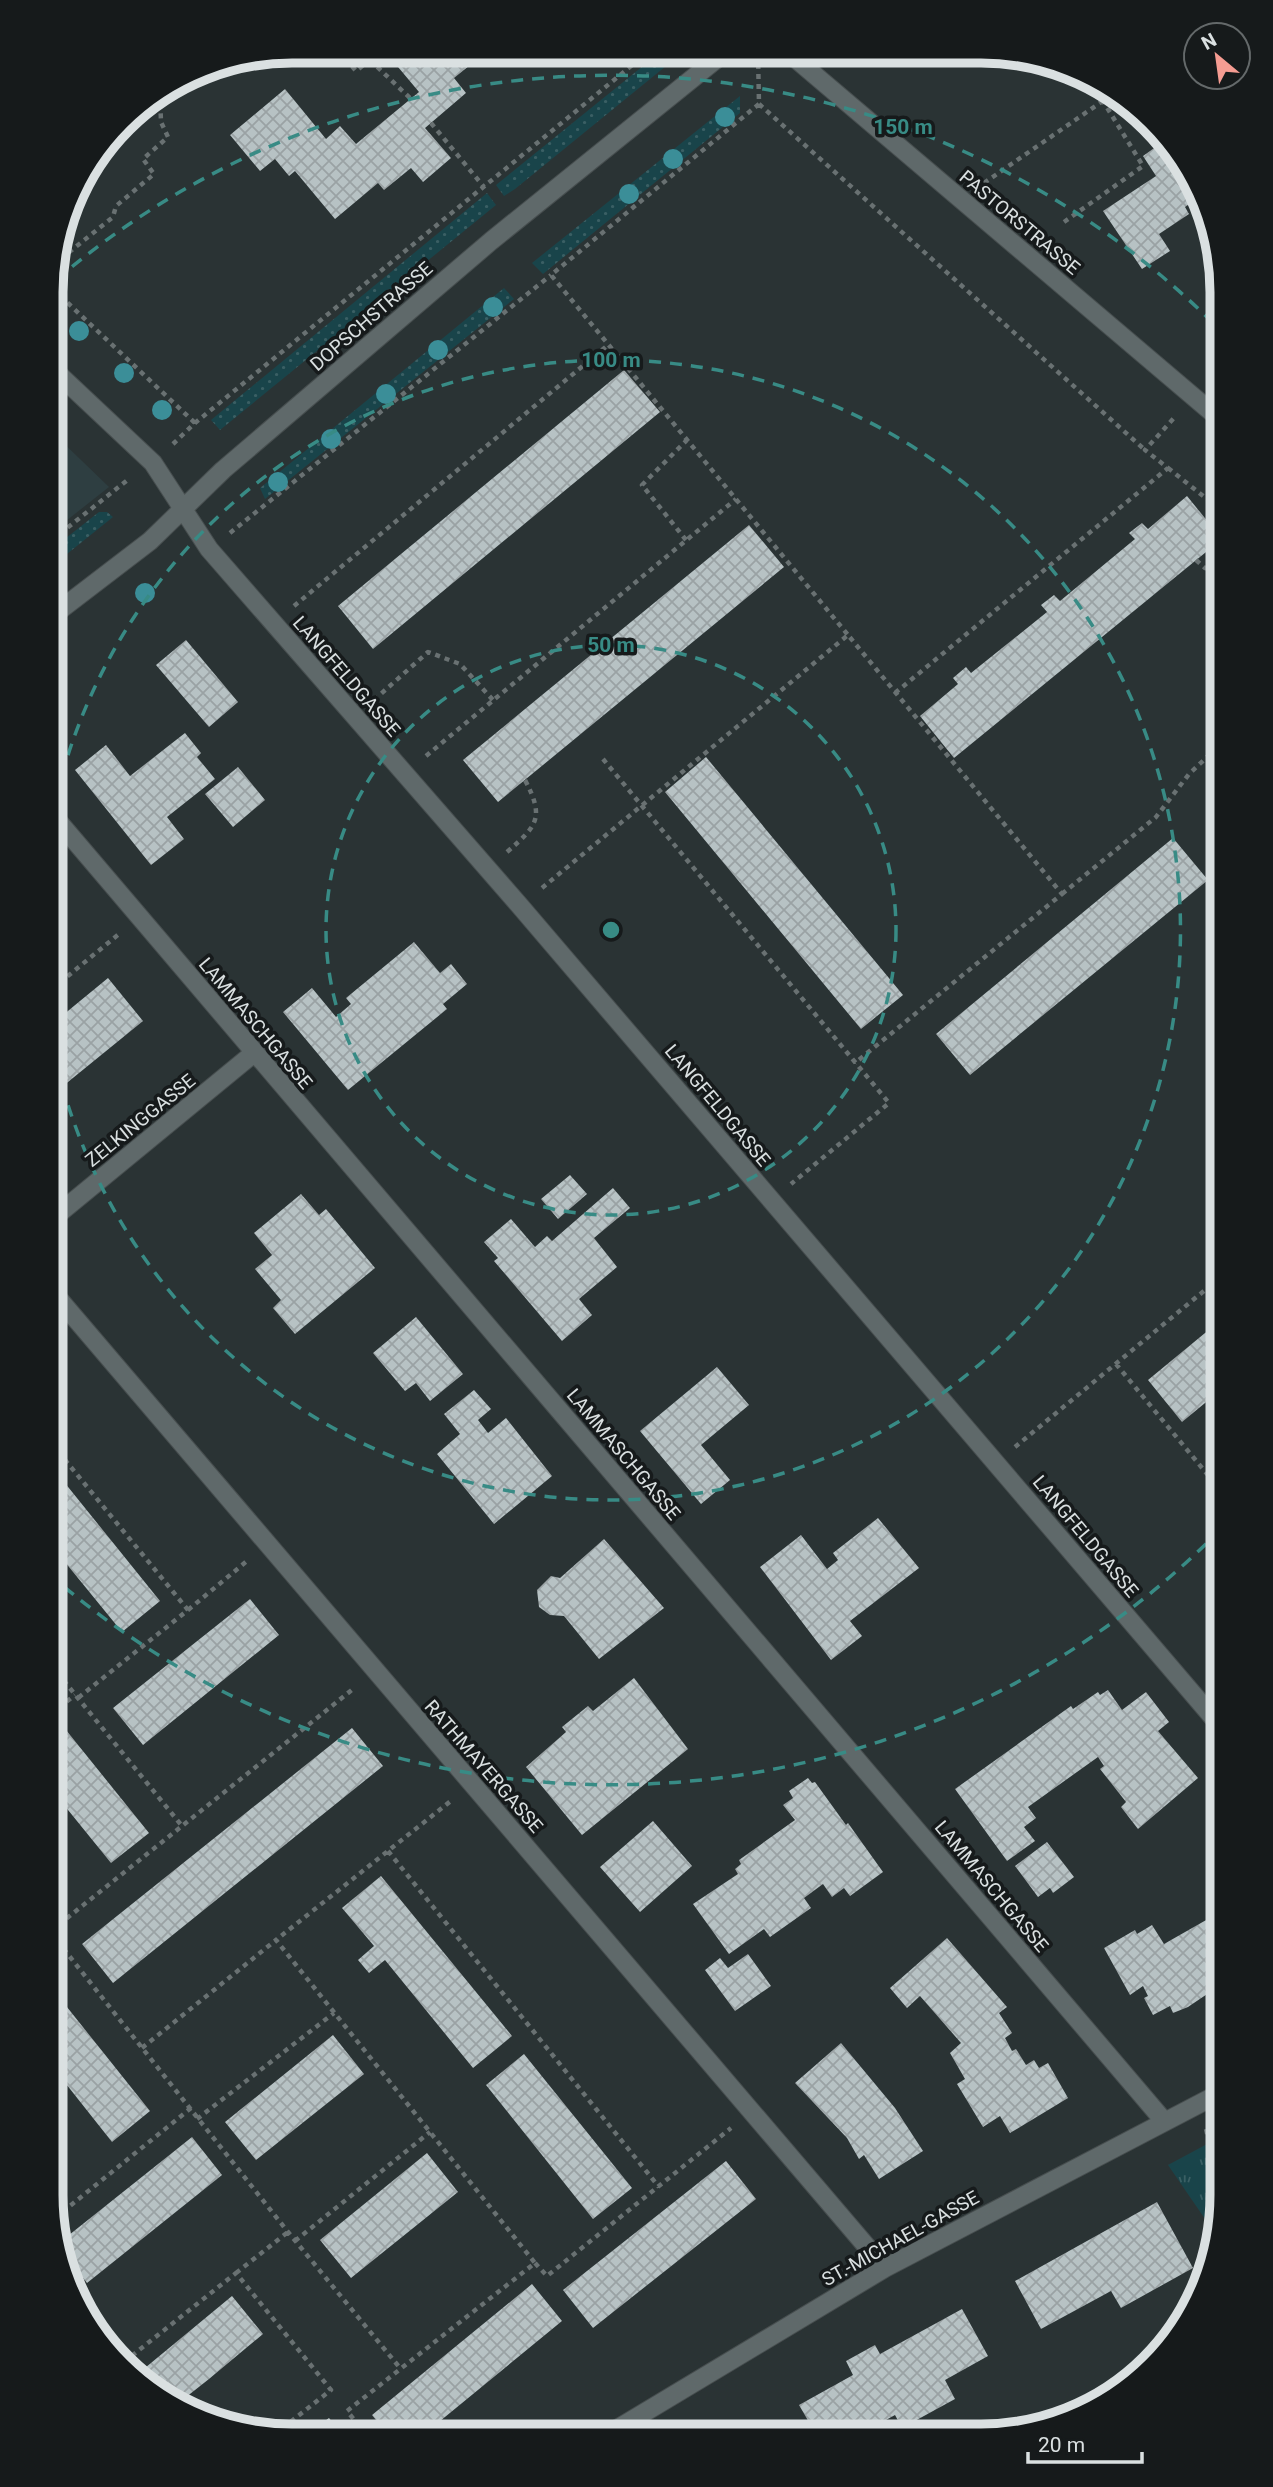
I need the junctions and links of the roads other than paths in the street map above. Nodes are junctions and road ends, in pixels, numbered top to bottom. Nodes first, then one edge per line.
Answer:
1 (712, 63) edge
2 (801, 63) edge
3 (63, 378) edge
4 (1210, 411) edge
5 (184, 509) junction
6 (63, 608) edge
7 (63, 827) edge
8 (254, 1053) junction
9 (63, 1210) edge
10 (63, 1304) edge
11 (1210, 1714) edge
12 (1210, 2098) edge
13 (1164, 2121) junction
14 (885, 2268) junction
15 (625, 2424) edge

1 - 5 street, DOPSCHSTRASSE
2 - 4 street, PASTORSTRASSE
3 - 5 street, LANGFELDGASSE
5 - 6 street, DOPSCHSTRASSE
5 - 11 street, LANGFELDGASSE
7 - 8 street, LAMMASCHGASSE
8 - 9 street, ZELKINGGASSE
8 - 13 street, LAMMASCHGASSE
10 - 14 street, RATHMAYERGASSE
12 - 13 street, ST.-MICHAEL-GASSE
13 - 14 street, ST.-MICHAEL-GASSE
14 - 15 street, ST.-MICHAEL-GASSE

